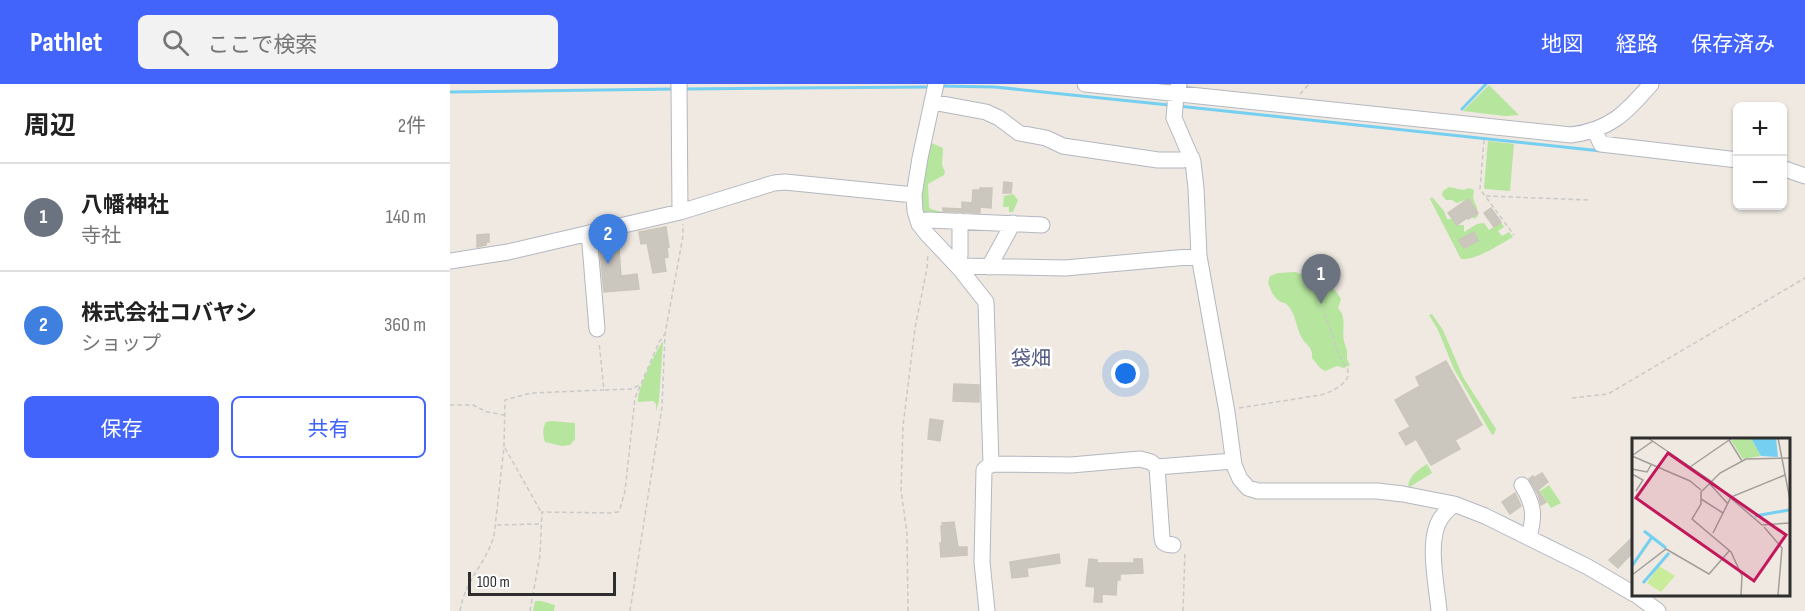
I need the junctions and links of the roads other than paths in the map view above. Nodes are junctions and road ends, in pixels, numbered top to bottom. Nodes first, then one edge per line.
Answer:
1 (1085, 84) edge
2 (1651, 84) edge
3 (679, 87) edge
4 (935, 92) edge
5 (1177, 97) edge
6 (1595, 131) junction
7 (1192, 158) junction
8 (1733, 160) edge
9 (1787, 170) edge
10 (1805, 176) edge
11 (914, 195) junction
12 (681, 212) junction
13 (960, 221) junction
14 (1013, 223) junction
15 (1042, 225) dead end
16 (923, 228) junction
17 (589, 233) junction
18 (1199, 256) junction
19 (450, 261) edge
20 (958, 266) junction
21 (989, 267) junction
22 (597, 329) road end
23 (1233, 461) junction
24 (991, 464) junction
25 (1157, 467) junction
26 (1522, 485) dead end
27 (1454, 504) junction
28 (1529, 537) junction
29 (1173, 545) road end
30 (1632, 592) edge
31 (1638, 596) edge
32 (987, 611) edge
33 (1439, 611) edge
34 (1658, 611) edge

1 - 5 street
2 - 6 street
3 - 12 street
4 - 7 street
4 - 11 street
5 - 6 street
5 - 7 street
6 - 8 street
7 - 18 street
9 - 10 street
11 - 12 street
11 - 16 street
12 - 17 street
13 - 14 street
13 - 16 street
13 - 20 street
14 - 15 street
14 - 21 street
16 - 20 street
17 - 19 street
17 - 22 street
18 - 21 street
18 - 23 street
20 - 21 street
20 - 24 street
23 - 25 street
23 - 27 street
24 - 25 street
24 - 32 street
25 - 29 street
26 - 28 street
27 - 28 street
27 - 33 street
28 - 30 street
31 - 34 street

